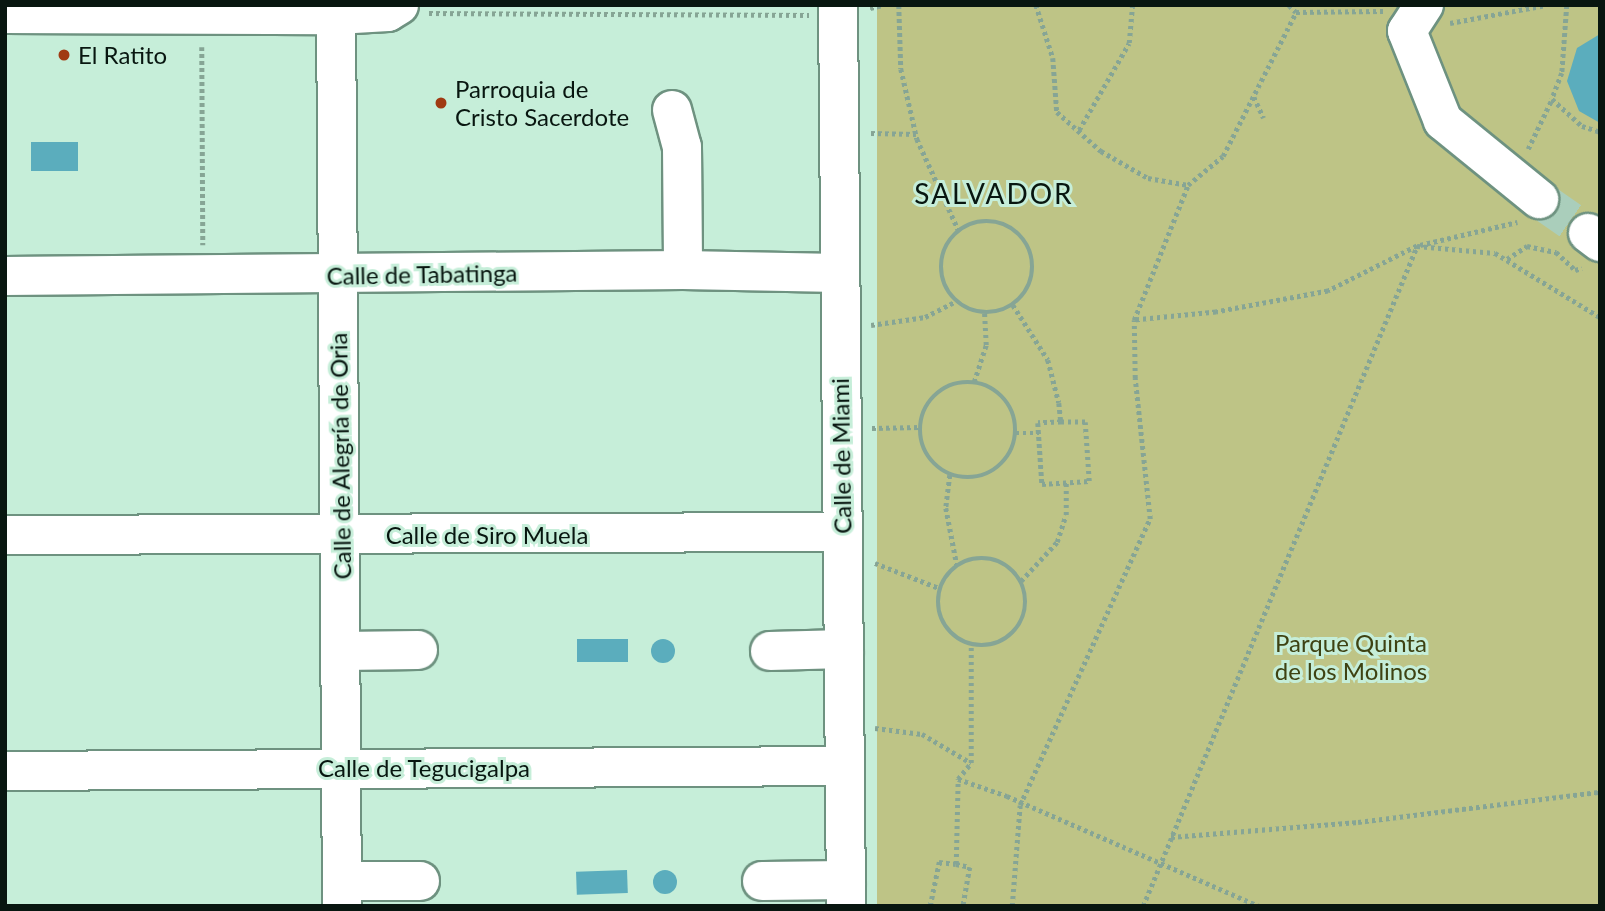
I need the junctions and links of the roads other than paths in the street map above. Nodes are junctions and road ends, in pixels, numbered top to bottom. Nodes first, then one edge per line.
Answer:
1 (414, 9) edge
2 (336, 10) edge
3 (829, 10) edge
4 (5, 14) edge
5 (1416, 18) edge
6 (672, 110) dead end
7 (1525, 199) tunnel mouth
8 (683, 270) junction
9 (839, 273) junction
10 (338, 275) junction
11 (5, 276) edge
12 (5, 535) edge
13 (340, 536) junction
14 (855, 546) junction
15 (844, 649) junction
16 (418, 650) dead end
17 (342, 651) junction
18 (770, 651) dead end
19 (842, 766) junction
20 (342, 768) junction
21 (5, 771) edge
22 (419, 881) dead end
23 (762, 881) dead end
24 (846, 893) edge
25 (342, 894) edge

1 - 2 street
2 - 4 street
2 - 10 street, Calle de Alegría de Oria
3 - 9 street, Calle de Miami
5 - 7 street
6 - 8 street
8 - 9 street, Calle de Tabatinga
8 - 10 street, Calle de Tabatinga
9 - 14 street, Calle de Miami
10 - 11 street, Calle de Tabatinga
10 - 13 street, Calle de Alegría de Oria
12 - 13 street, Calle de Siro Muela
13 - 14 street, Calle de Siro Muela
13 - 17 street, Calle de Alegría de Oria
14 - 15 street, Calle de Miami
15 - 18 street
15 - 19 street, Calle de Miami
16 - 17 street
17 - 20 street, Calle de Alegría de Oria
19 - 20 street, Calle de Tegucigalpa
19 - 24 street, Calle de Miami
20 - 21 street, Calle de Tegucigalpa
20 - 25 street, Calle de Alegría de Oria
22 - 25 street
23 - 24 street

